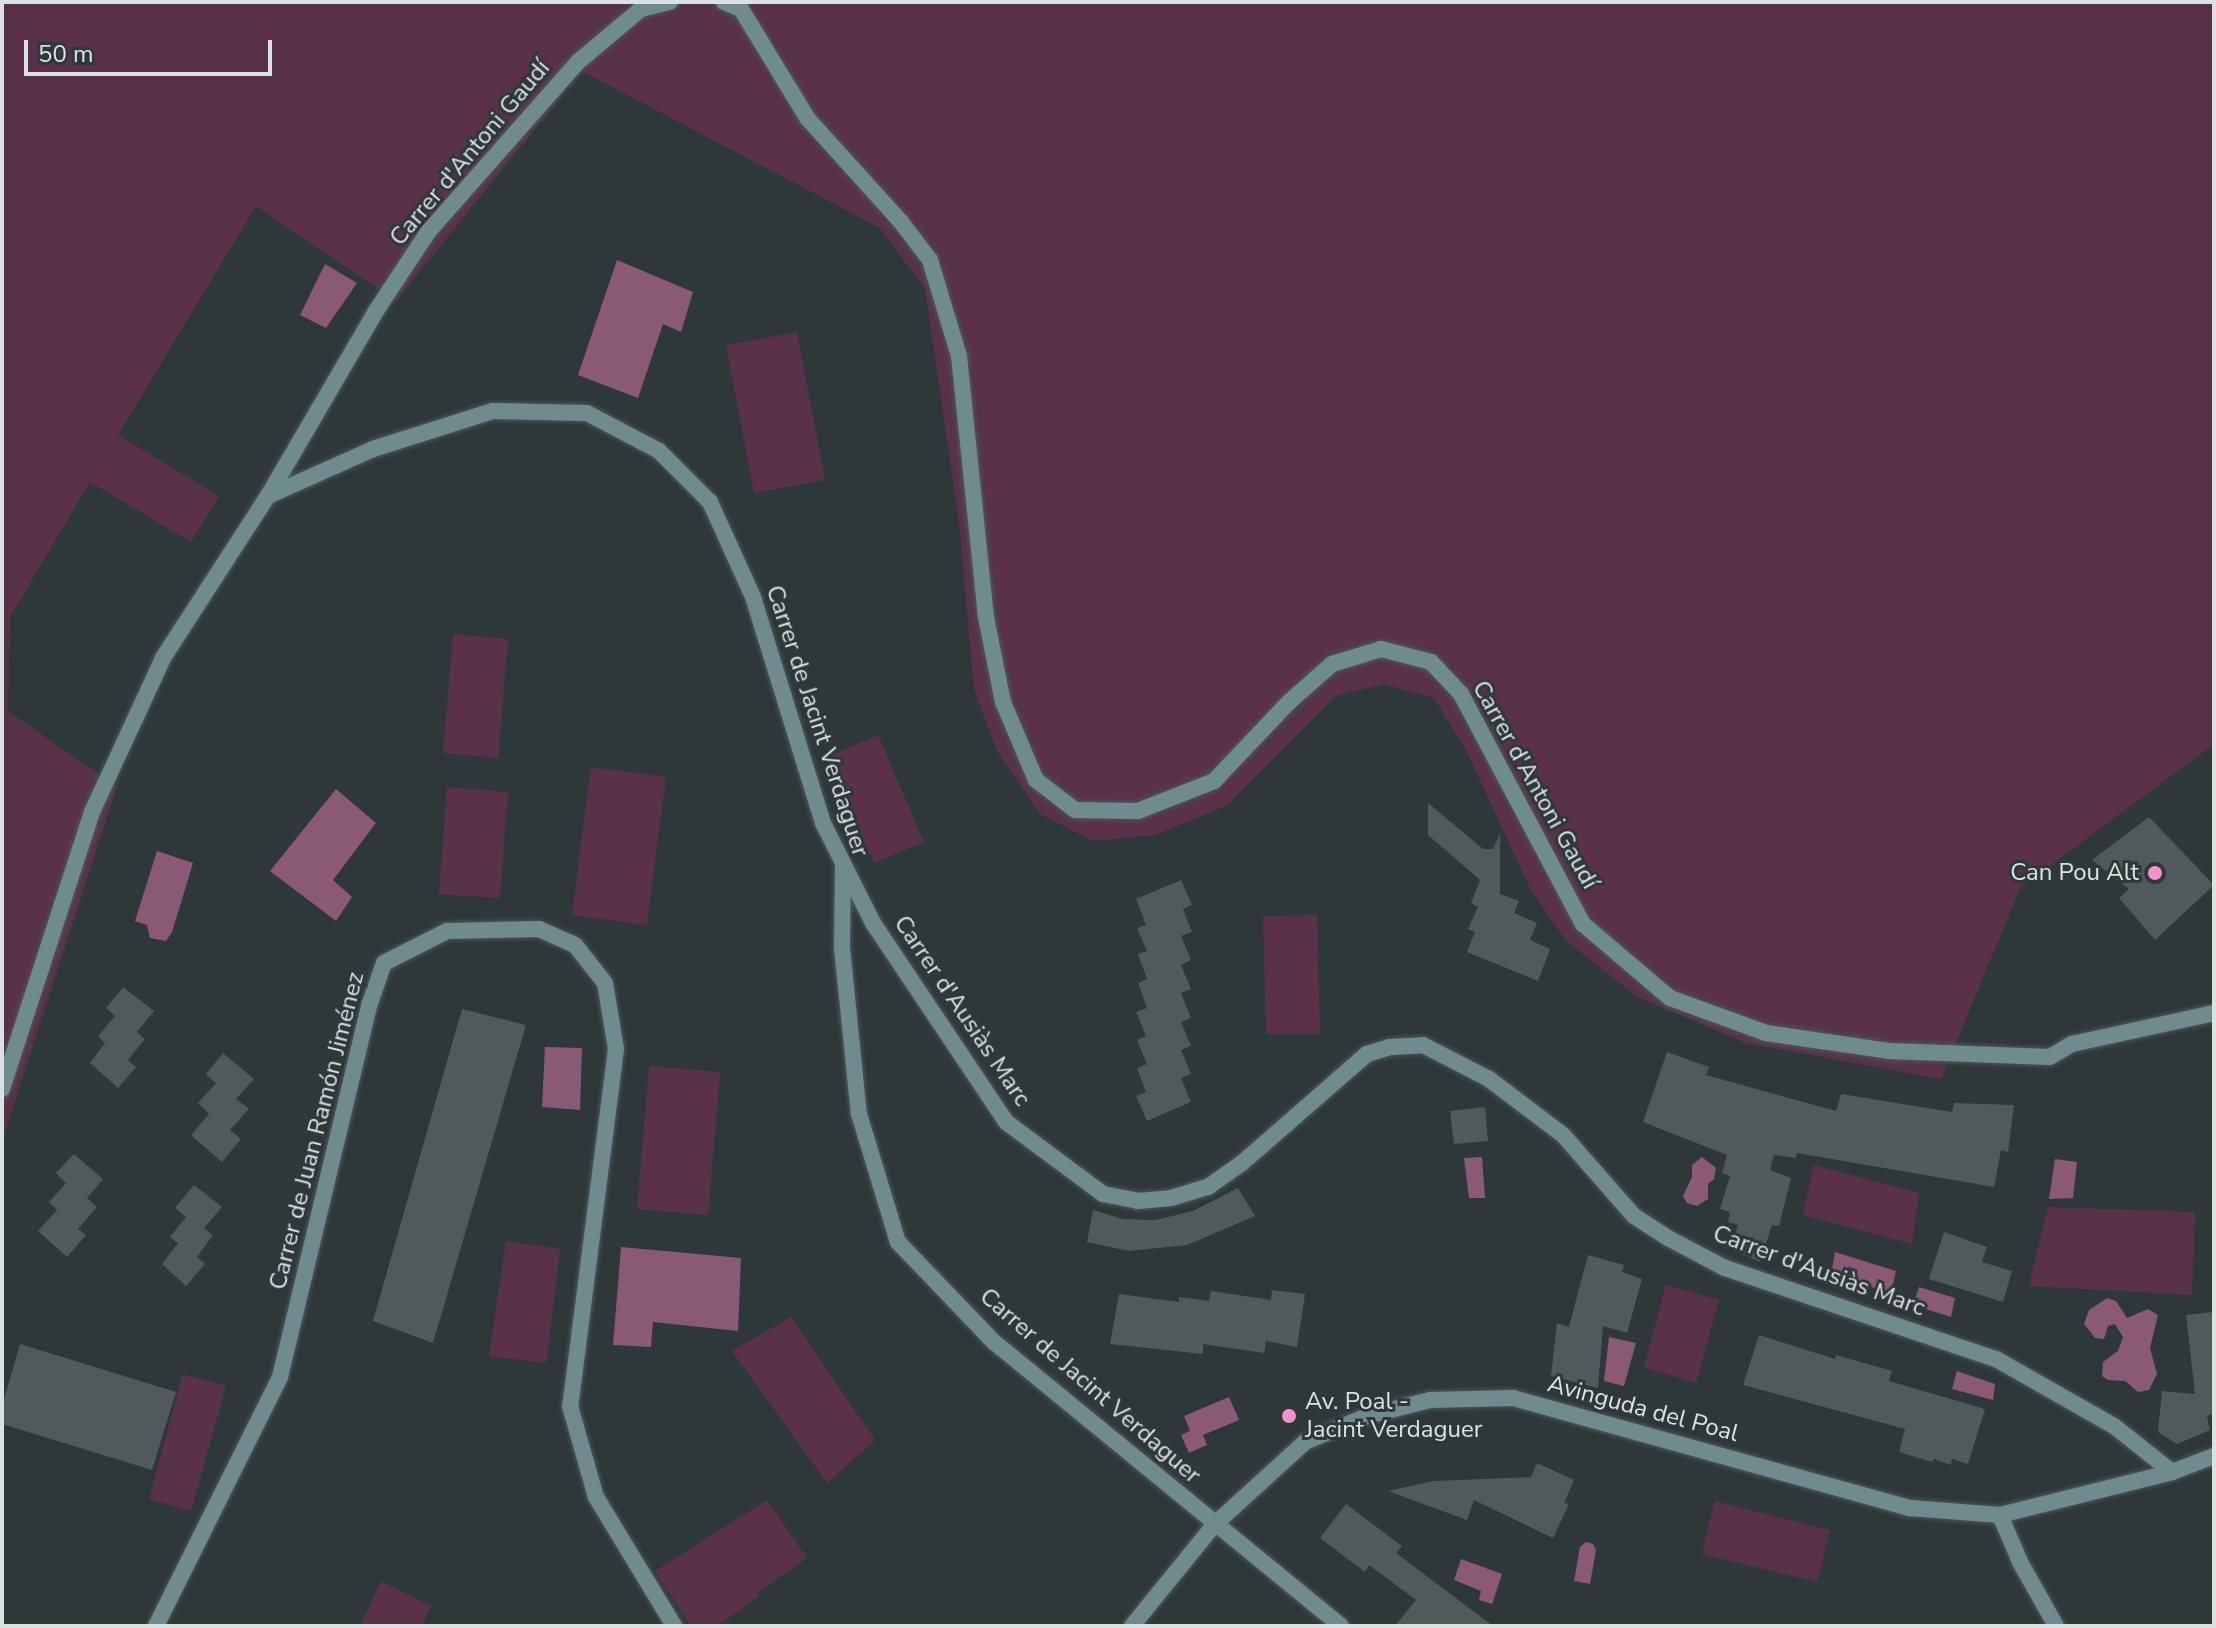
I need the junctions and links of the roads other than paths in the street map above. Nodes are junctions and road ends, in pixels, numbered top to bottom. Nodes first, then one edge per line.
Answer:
1 (670, 2) edge
2 (724, 2) edge
3 (268, 496) junction
4 (843, 863) junction
5 (2214, 1013) edge
6 (2, 1089) edge
7 (2214, 1456) edge
8 (2172, 1472) junction
9 (2000, 1515) junction
10 (1215, 1524) junction
11 (156, 1626) edge
12 (674, 1626) edge
13 (1132, 1626) edge
14 (1341, 1626) edge
15 (2056, 1626) edge

1 - 3 street, Carrer d'Antoni Gaudí
2 - 5 street, Carrer d'Antoni Gaudí
3 - 4 street, Carrer de Jacint Verdaguer
3 - 6 street, Carrer d'Antoni Gaudí
4 - 8 street, Carrer d'Ausiàs Marc
4 - 10 street, Carrer de Jacint Verdaguer
7 - 8 street, Avinguda del Poal
8 - 9 street, Avinguda del Poal
9 - 10 street, Avinguda del Poal
9 - 15 street
10 - 13 street, Avinguda del Poal
10 - 14 street, Carrer de Jacint Verdaguer
11 - 12 street, Carrer de Juan Ramón Jiménez

